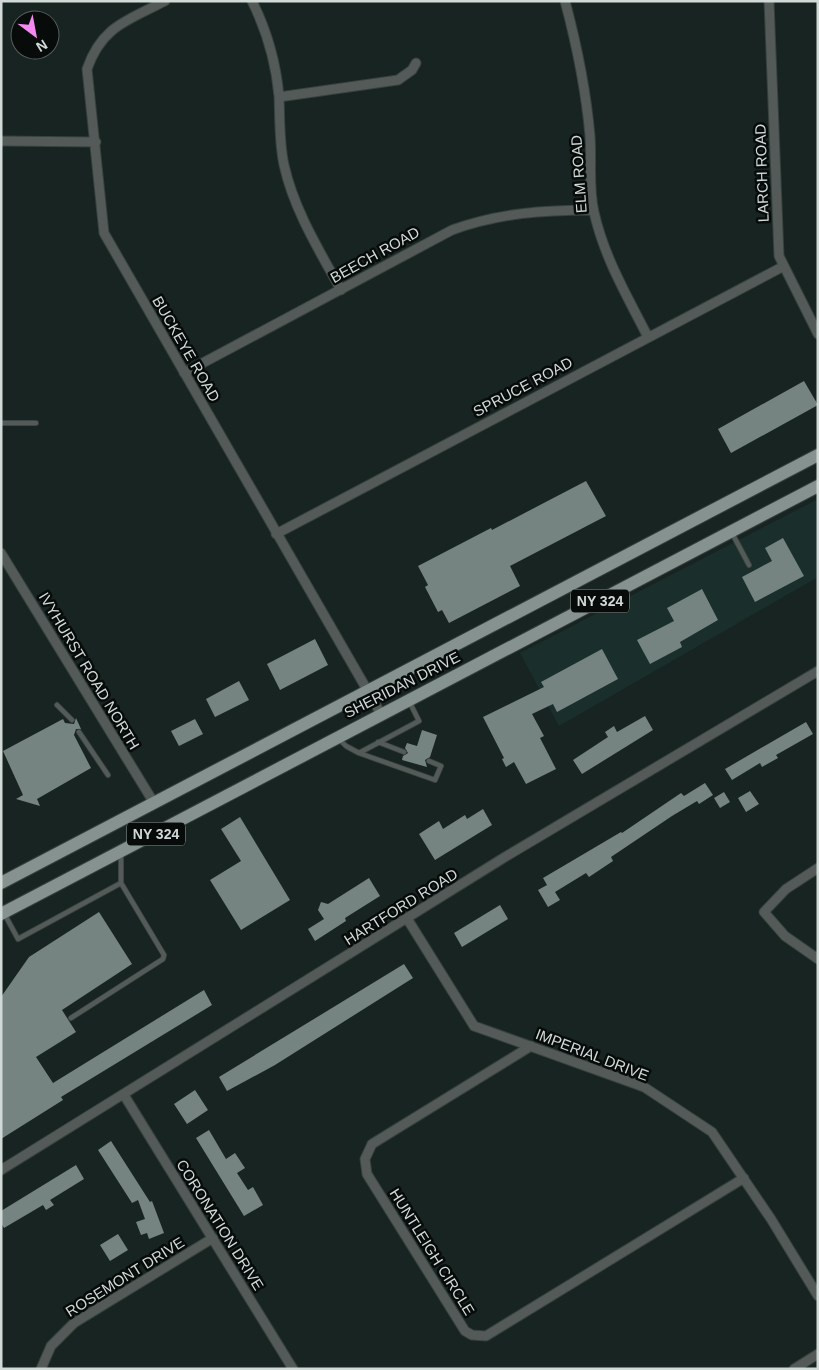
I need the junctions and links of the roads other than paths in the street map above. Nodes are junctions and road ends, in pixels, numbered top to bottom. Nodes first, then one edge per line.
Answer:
1 (165, 1) edge
2 (252, 1) edge
3 (565, 1) edge
4 (769, 1) edge
5 (416, 63) dead end
6 (279, 97) junction
7 (1, 141) edge
8 (96, 142) junction
9 (593, 210) junction
10 (784, 266) junction
11 (341, 290) junction
12 (818, 334) edge
13 (648, 337) junction
14 (184, 373) junction
15 (1, 422) edge
16 (36, 423) dead end
17 (818, 455) edge
18 (818, 486) edge
19 (732, 533) junction
20 (276, 534) junction
21 (1, 553) edge
22 (749, 565) dead end
23 (818, 670) edge
24 (367, 691) junction
25 (408, 700) junction
26 (57, 706) dead end
27 (381, 714) junction
28 (72, 720) dead end
29 (79, 732) dead end
30 (338, 737) junction
31 (378, 742) junction
32 (404, 752) dead end
33 (359, 753) junction
34 (429, 761) dead end
35 (108, 775) dead end
36 (154, 803) junction
37 (121, 852) junction
38 (818, 868) edge
39 (1, 883) edge
40 (120, 883) junction
41 (2, 914) edge
42 (408, 920) junction
43 (818, 959) edge
44 (71, 1018) dead end
45 (531, 1046) junction
46 (124, 1095) junction
47 (1, 1170) edge
48 (744, 1178) junction
49 (213, 1238) junction
50 (818, 1296) edge
51 (818, 1354) edge
52 (40, 1369) edge
53 (293, 1369) edge
54 (794, 1369) edge

1 - 8 street, BUCKEYE ROAD
2 - 6 street
3 - 9 street, ELM ROAD
4 - 10 street, LARCH ROAD
5 - 6 street
6 - 11 street
7 - 8 street
8 - 14 street, BUCKEYE ROAD
9 - 11 street, BEECH ROAD
9 - 13 street, ELM ROAD
10 - 12 street, LARCH ROAD
10 - 13 street, SPRUCE ROAD
11 - 14 street, BEECH ROAD
13 - 20 street, SPRUCE ROAD
14 - 20 street, BUCKEYE ROAD
15 - 16 lane
17 - 24 main road, SHERIDAN DRIVE / NY 324
18 - 19 main road, SHERIDAN DRIVE / NY 324
19 - 22 lane
19 - 25 main road, SHERIDAN DRIVE / NY 324
20 - 24 street, BUCKEYE ROAD
21 - 36 street, IVYHURST ROAD NORTH
23 - 42 street, HARTFORD ROAD
24 - 27 street, BUCKEYE ROAD
24 - 36 main road, SHERIDAN DRIVE / NY 324
25 - 27 main road, SHERIDAN DRIVE / NY 324
25 - 31 lane
26 - 28 lane
27 - 30 main road, SHERIDAN DRIVE / NY 324
29 - 35 lane
30 - 33 lane
30 - 37 main road, SHERIDAN DRIVE / NY 324
31 - 32 lane
31 - 33 lane
33 - 34 lane
36 - 39 main road, SHERIDAN DRIVE / NY 324
37 - 40 lane
37 - 41 main road, SHERIDAN DRIVE / NY 324
38 - 43 street
40 - 41 lane
40 - 44 lane
42 - 45 street, IMPERIAL DRIVE
42 - 46 street, HARTFORD ROAD
45 - 48 street, IMPERIAL DRIVE
45 - 48 street, HUNTLEIGH CIRCLE
46 - 47 street, HARTFORD ROAD
46 - 49 street, CORONATION DRIVE
48 - 50 street, IMPERIAL DRIVE
49 - 52 street, ROSEMONT DRIVE
49 - 53 street, CORONATION DRIVE
51 - 54 street

